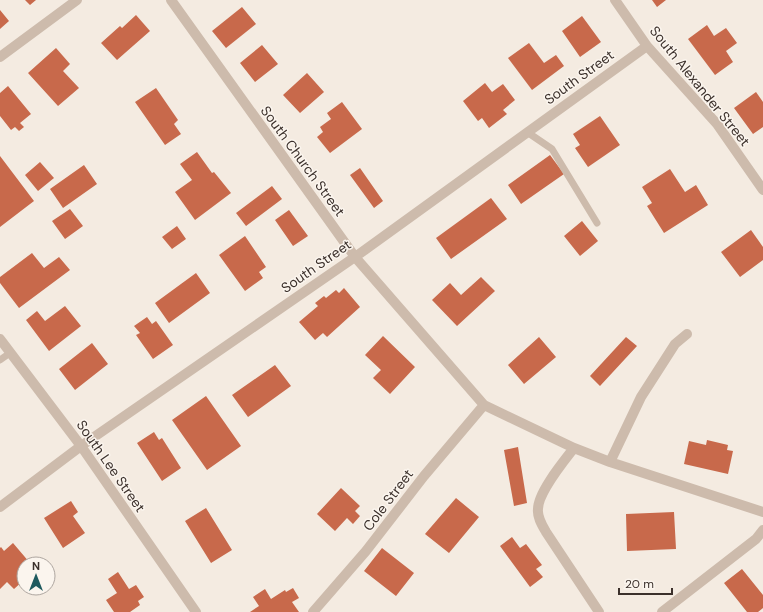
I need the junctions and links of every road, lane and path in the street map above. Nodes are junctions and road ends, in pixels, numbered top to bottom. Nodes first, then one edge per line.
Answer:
1 (77, 0) edge
2 (171, 0) edge
3 (615, 0) edge
4 (647, 46) junction
5 (0, 57) edge
6 (527, 132) junction
7 (763, 190) edge
8 (597, 222) dead end
9 (355, 257) junction
10 (687, 334) dead end
11 (0, 339) edge
12 (10, 353) junction
13 (0, 360) edge
14 (484, 405) junction
15 (81, 446) junction
16 (574, 448) junction
17 (610, 462) junction
18 (0, 507) edge
19 (763, 512) edge
20 (763, 530) edge
21 (756, 539) junction
22 (763, 547) edge
23 (196, 612) edge
24 (313, 612) edge
25 (599, 612) edge
26 (662, 612) edge

1 - 5 street
2 - 9 street, South Church Street
3 - 4 street, South Alexander Street
4 - 6 street, South Street
4 - 7 street, South Alexander Street
6 - 8 lane
6 - 9 street, South Street
9 - 14 street, South Church Street
9 - 15 street, South Street
10 - 17 street
11 - 12 street, South Lee Street
12 - 13 lane
12 - 15 street, South Lee Street
14 - 16 street
14 - 24 street, Cole Street
15 - 18 street, South Street
15 - 23 street, South Lee Street
16 - 17 street
16 - 25 street
17 - 19 street
20 - 21 street
21 - 22 street
21 - 26 street

